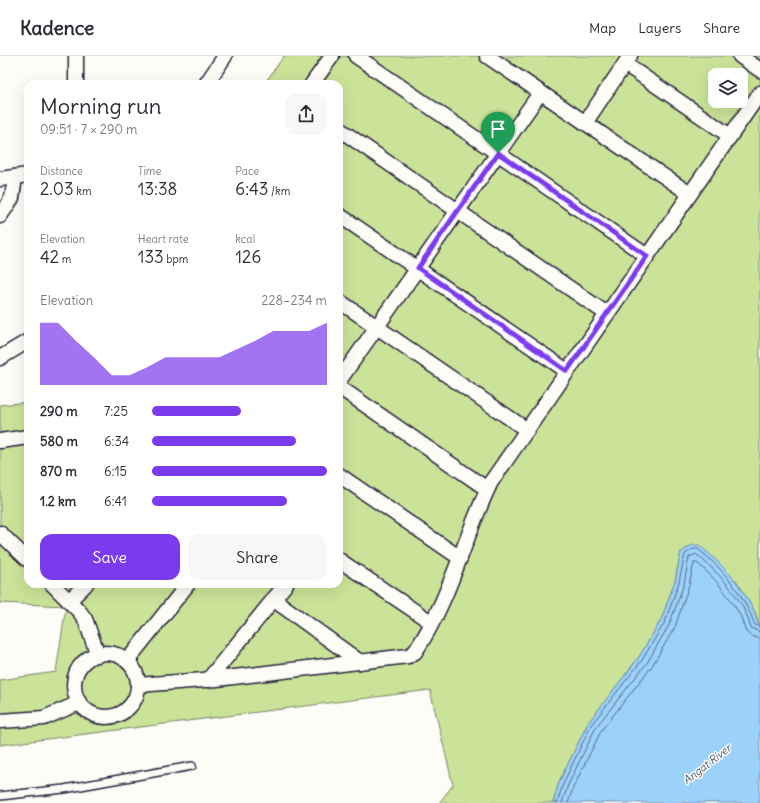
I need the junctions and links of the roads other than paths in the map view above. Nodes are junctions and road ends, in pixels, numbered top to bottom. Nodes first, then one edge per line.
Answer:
1 (76, 56) edge
2 (226, 56) edge
3 (332, 56) edge
4 (356, 56) edge
5 (488, 56) edge
6 (740, 56) edge
7 (628, 60) edge
8 (760, 70) edge
9 (76, 80) edge
10 (209, 80) edge
11 (315, 80) edge
12 (540, 93) junction
13 (760, 93) edge
14 (585, 123) junction
15 (343, 132) edge
16 (730, 136) junction
17 (498, 153) junction
18 (22, 176) edge
19 (0, 179) edge
20 (690, 194) junction
21 (458, 211) junction
22 (0, 216) edge
23 (343, 218) edge
24 (647, 256) junction
25 (418, 268) junction
26 (343, 304) edge
27 (607, 314) junction
28 (377, 327) junction
29 (24, 343) edge
30 (0, 358) edge
31 (567, 371) junction
32 (343, 375) edge
33 (343, 390) edge
34 (527, 430) junction
35 (24, 438) edge
36 (0, 441) edge
37 (343, 478) edge
38 (488, 489) junction
39 (0, 533) edge
40 (24, 556) edge
41 (460, 558) junction
42 (343, 563) edge
43 (56, 588) edge
44 (82, 588) edge
45 (185, 588) edge
46 (283, 588) edge
47 (273, 600) junction
48 (69, 601) junction
49 (431, 622) junction
50 (98, 655) junction
51 (126, 661) junction
52 (360, 662) junction
53 (208, 680) junction
54 (138, 685) junction
55 (79, 703) junction
56 (0, 721) edge
57 (192, 766) dead end
58 (0, 796) edge

1 - 9 street
2 - 10 street
3 - 11 street
4 - 17 street
5 - 12 street
6 - 8 street
7 - 14 street
7 - 16 street
12 - 14 street
12 - 17 street
13 - 16 street
14 - 20 street
15 - 21 street
16 - 20 street
17 - 21 street
17 - 24 street
18 - 19 street
18 - 22 street
20 - 24 street
21 - 25 street
21 - 27 street
23 - 25 street
24 - 27 street
25 - 28 street
25 - 31 street
26 - 28 street
27 - 31 street
28 - 32 street
28 - 34 street
29 - 30 street
31 - 34 street
33 - 38 street
34 - 38 street
35 - 36 street
37 - 41 street
38 - 41 street
39 - 40 street
41 - 49 street
42 - 49 street
43 - 48 street
44 - 48 street
45 - 51 street
46 - 47 street
47 - 52 street
47 - 53 street
48 - 50 street
49 - 52 street
50 - 51 street
50 - 55 street
51 - 54 street
52 - 53 street
53 - 54 street
54 - 55 street
55 - 56 street
57 - 58 lane

